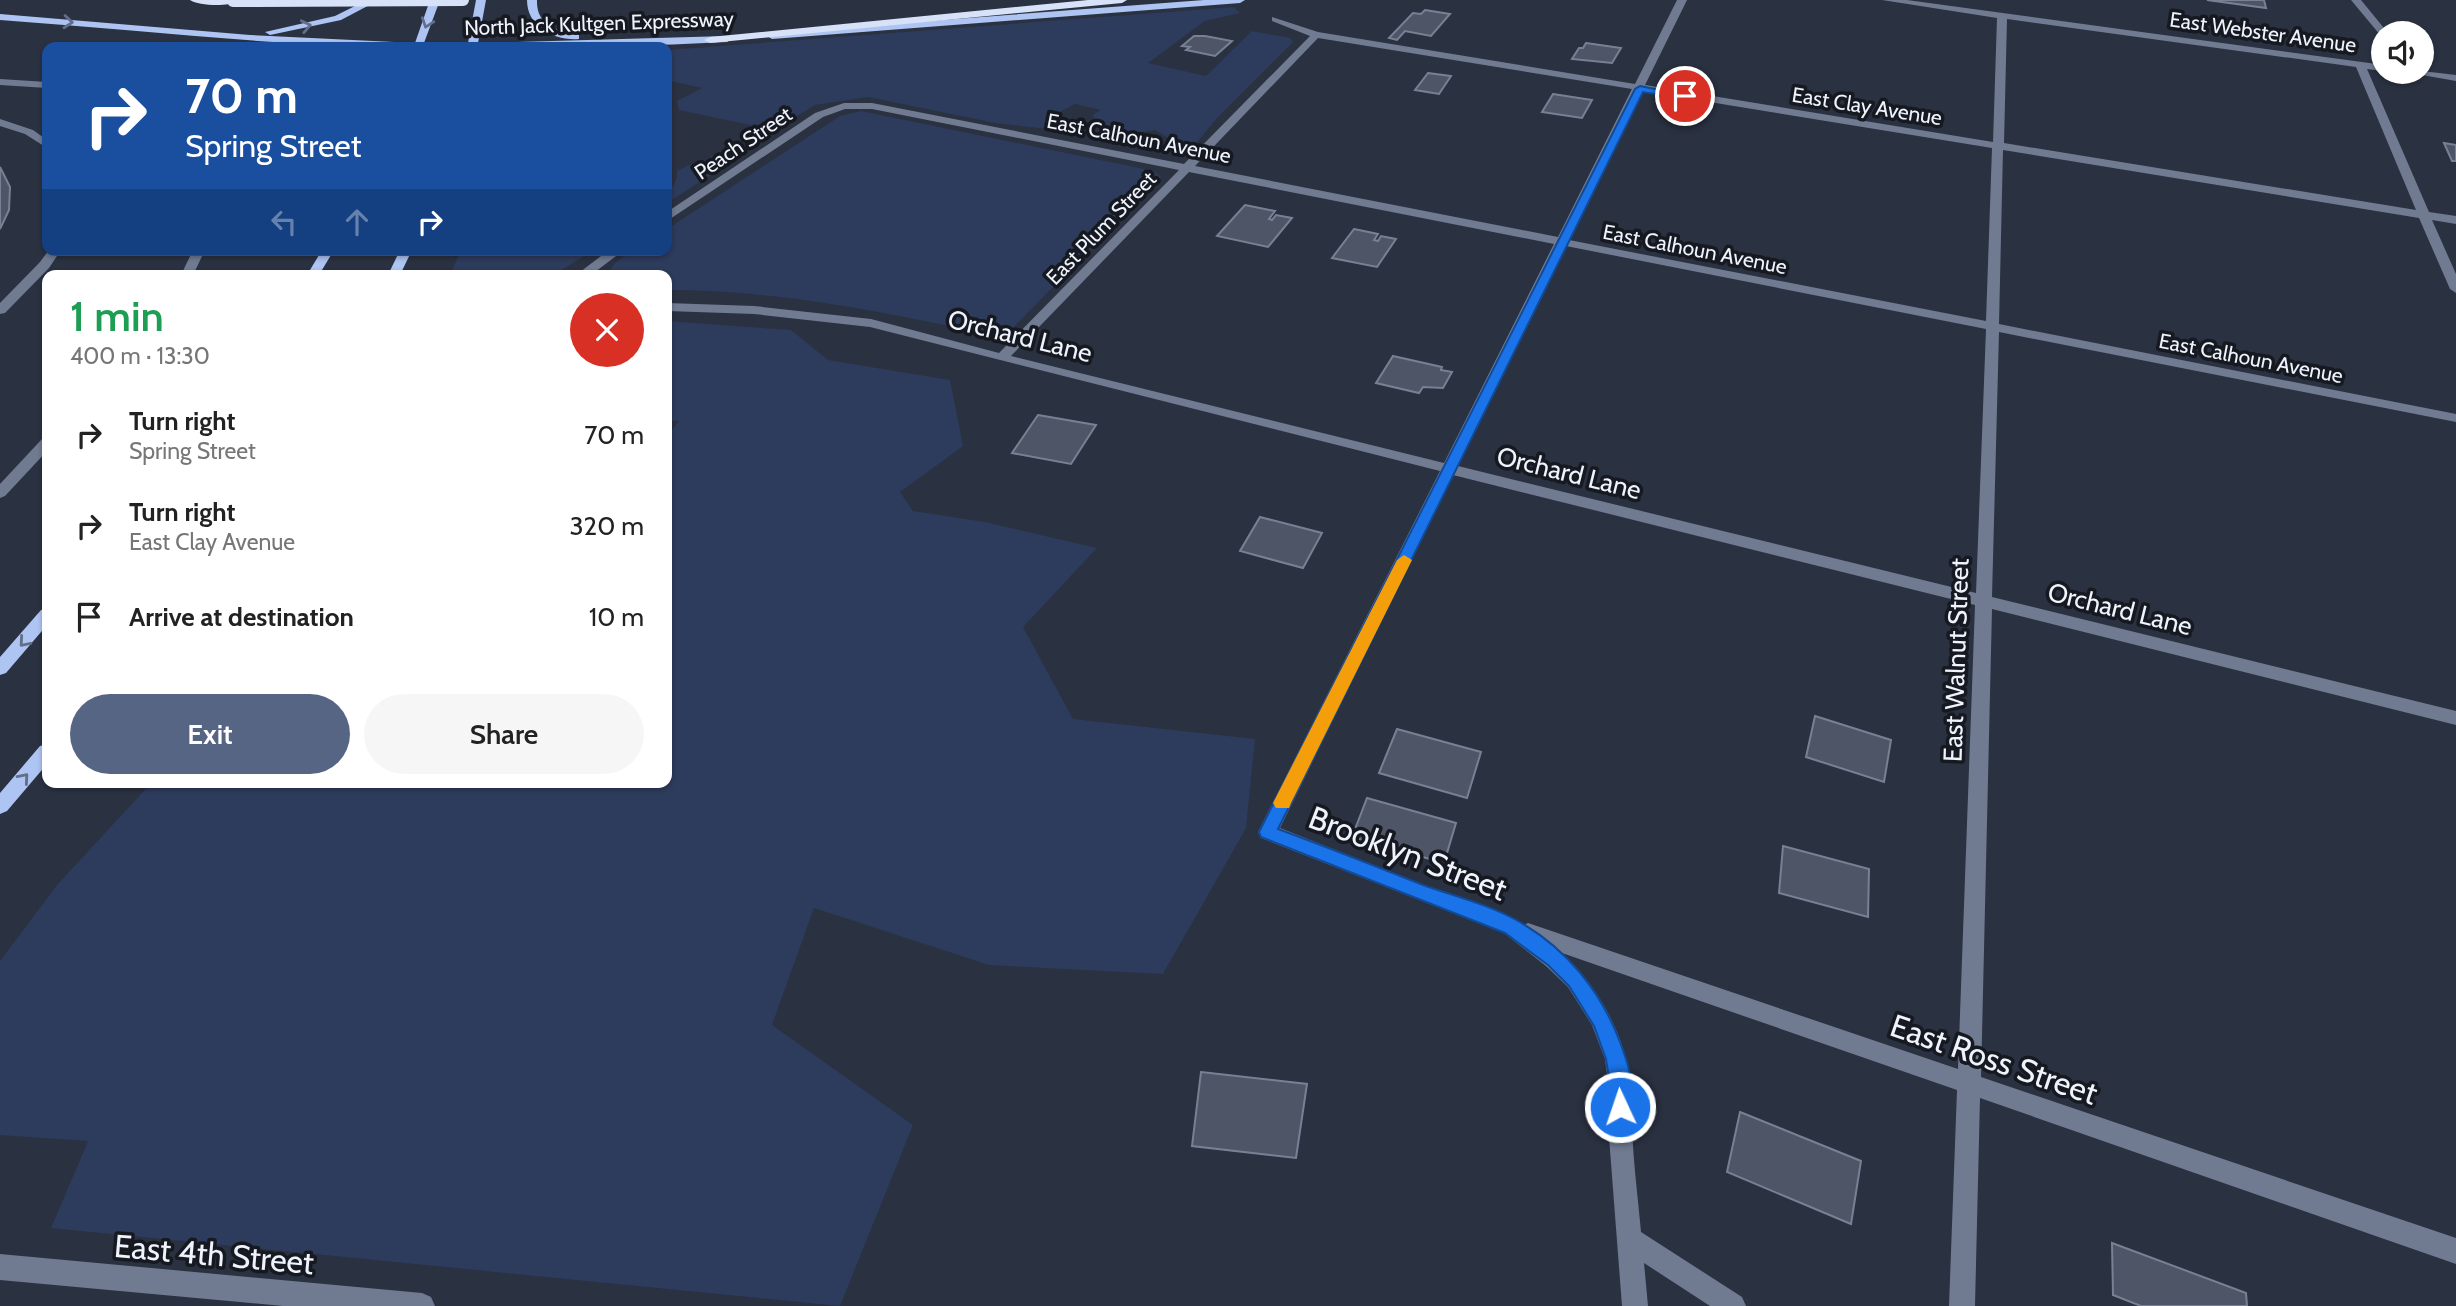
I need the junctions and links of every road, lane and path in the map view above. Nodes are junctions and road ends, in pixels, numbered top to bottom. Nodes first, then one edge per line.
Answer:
1 (195, 0) edge
2 (374, 0) edge
3 (435, 0) edge
4 (463, 0) edge
5 (481, 0) edge
6 (532, 0) edge
7 (1122, 0) edge
8 (1240, 0) edge
9 (1682, 0) edge
10 (1887, 0) edge
11 (2356, 0) edge
12 (233, 1) edge
13 (2002, 16) junction
14 (0, 17) edge
15 (1275, 19) dead end
16 (2373, 21) edge
17 (214, 35) junction
18 (1316, 35) junction
19 (710, 40) junction
20 (344, 42) edge
21 (420, 42) edge
22 (473, 42) edge
23 (671, 42) joint
24 (2360, 65) junction
25 (2371, 66) edge
26 (2434, 75) edge
27 (2456, 78) edge
28 (0, 82) edge
29 (42, 85) edge
30 (1640, 89) junction
31 (844, 106) joint
32 (0, 122) edge
33 (42, 141) edge
34 (1998, 146) junction
35 (1187, 167) junction
36 (672, 214) edge
37 (2424, 215) junction
38 (2456, 220) edge
39 (1563, 243) junction
40 (51, 256) edge
41 (609, 256) edge
42 (589, 270) edge
43 (2456, 289) edge
44 (672, 307) edge
45 (0, 310) edge
46 (1992, 327) junction
47 (1002, 358) junction
48 (2456, 418) edge
49 (42, 448) edge
50 (1450, 469) junction
51 (0, 493) edge
52 (1984, 600) junction
53 (42, 620) edge
54 (0, 669) edge
55 (2456, 718) edge
56 (42, 757) edge
57 (0, 806) edge
58 (1511, 927) junction
59 (1969, 1084) junction
60 (1629, 1239) junction
61 (2456, 1251) edge
62 (0, 1267) edge
63 (422, 1306) edge
64 (1635, 1306) edge
65 (1732, 1306) edge
66 (1962, 1306) edge

1 - 12 highway
17 -> 2 main road
3 -> 21 main road
4 - 12 highway, bridge
5 - 22 main road
6 - 23 main road
7 - 19 highway
8 - 19 main road, North Jack Kultgen Expressway
9 - 30 street
10 - 13 street, East Webster Avenue
11 - 16 street
13 - 24 street, East Webster Avenue
13 - 34 street, East Walnut Street
14 -> 17 main road, North Jack Kultgen Expressway
15 - 18 street, East Clay Avenue
17 - 20 main road, North Jack Kultgen Expressway
18 - 30 street, East Clay Avenue
18 - 35 street, East Plum Street
19 - 23 main road, North Jack Kultgen Expressway
24 - 25 street, East Webster Avenue
24 - 37 street
26 - 27 street
28 - 29 street
30 - 34 street, East Clay Avenue
30 - 39 street
31 - 35 street, East Calhoun Avenue
31 - 36 street, Peach Street
32 - 33 street
34 - 37 street, East Clay Avenue
34 - 46 street, East Walnut Street
35 - 39 street, East Calhoun Avenue
35 - 47 street, East Plum Street
37 - 38 street, East Clay Avenue
37 - 43 street
39 - 46 street, East Calhoun Avenue
39 - 50 street
40 - 45 street
41 - 42 street
44 - 47 street, Orchard Lane
46 - 48 street, East Calhoun Avenue
46 - 52 street, East Walnut Street
47 - 50 street, Orchard Lane
49 - 51 street
50 - 52 street, Orchard Lane
50 - 58 street, Brooklyn Street
52 - 55 street, Orchard Lane
52 - 59 street, East Walnut Street
53 -> 54 main road
57 -> 56 main road
58 - 59 street, East Ross Street
58 - 60 street, Brooklyn Street
59 - 61 street, East Ross Street
59 - 66 street, East Walnut Street
60 - 64 street, Brooklyn Street
60 - 65 street
62 - 63 street, East 4th Street

